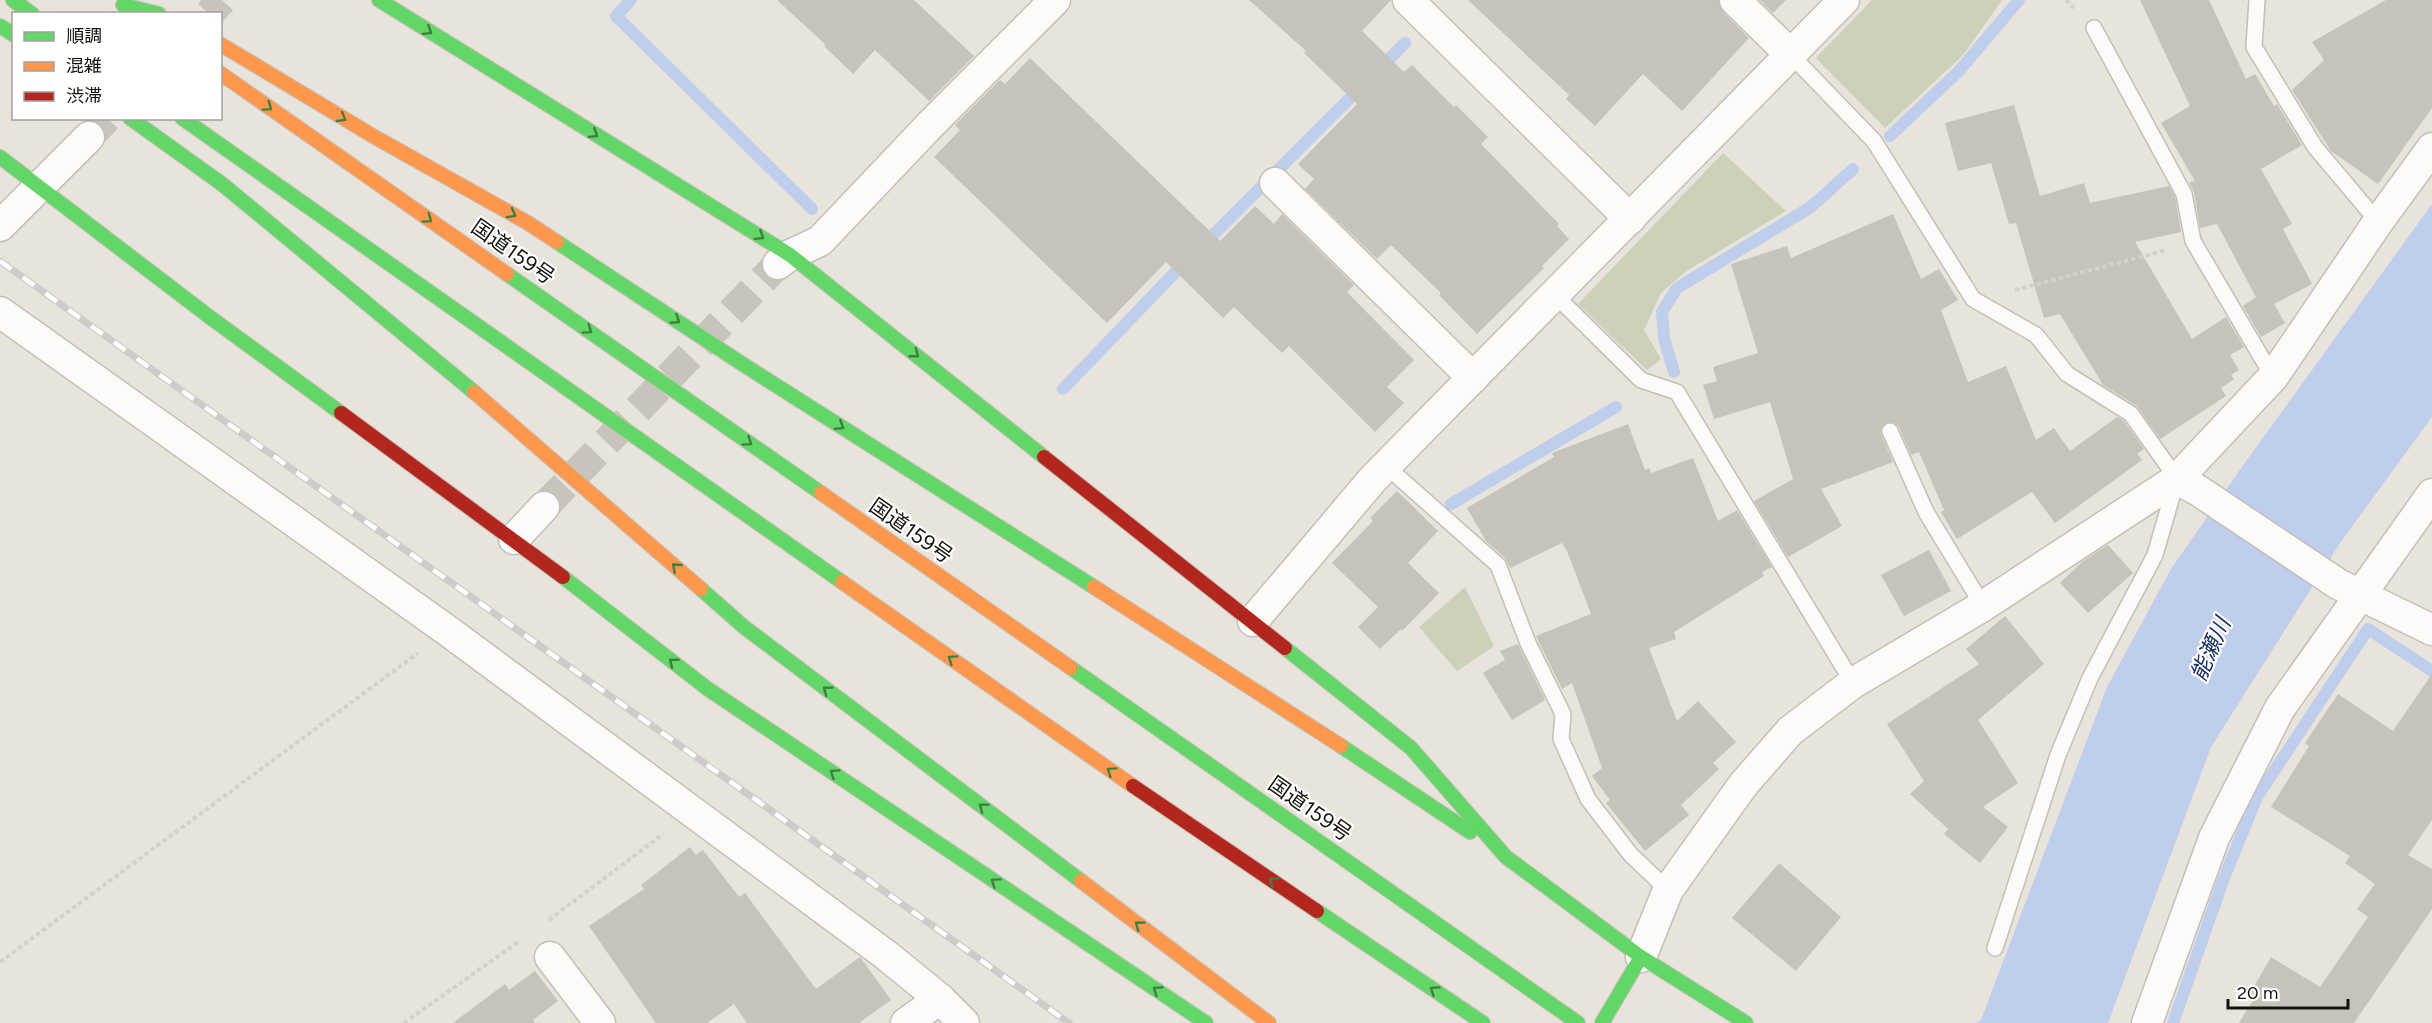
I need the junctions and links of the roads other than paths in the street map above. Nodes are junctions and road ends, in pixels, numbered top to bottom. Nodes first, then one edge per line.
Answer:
1 (13, 0) edge
2 (379, 0) edge
3 (1055, 0) edge
4 (1408, 0) edge
5 (1736, 0) edge
6 (1844, 0) edge
7 (2257, 0) edge
8 (119, 2) edge
9 (29, 12) edge
10 (132, 12) edge
11 (152, 12) edge
12 (2094, 28) dead end
13 (222, 45) edge
14 (1791, 55) junction
15 (222, 74) edge
16 (133, 120) edge
17 (185, 120) edge
18 (89, 137) tunnel mouth
19 (2432, 148) edge
20 (0, 157) edge
21 (1275, 183) dead end
22 (40, 187) junction
23 (1630, 219) junction
24 (2378, 222) junction
25 (0, 226) edge
26 (784, 259) junction
27 (1554, 294) junction
28 (0, 312) edge
29 (2273, 377) junction
30 (1473, 378) junction
31 (1890, 431) dead end
32 (1386, 466) junction
33 (2188, 485) junction
34 (2432, 494) edge
35 (544, 507) tunnel mouth
36 (514, 539) junction
37 (2350, 590) junction
38 (1983, 606) junction
39 (1253, 621) junction
40 (2432, 630) edge
41 (1853, 683) junction
42 (1506, 856) junction
43 (1668, 890) junction
44 (1995, 948) dead end
45 (550, 957) dead end
46 (1641, 957) junction
47 (940, 999) junction
48 (600, 1023) edge
49 (906, 1023) edge
50 (964, 1023) edge
51 (1206, 1023) edge
52 (1269, 1023) edge
53 (1483, 1023) edge
54 (1578, 1023) edge
55 (1602, 1023) edge
56 (1746, 1023) edge
57 (2147, 1023) edge

1 - 9 main road
2 -> 26 main road
3 - 26 street
4 - 23 street
5 - 14 street
6 - 14 street
7 - 24 lane
8 - 10 main road
8 - 11 main road
12 - 29 lane
13 -> 42 main road
14 - 23 street
14 - 33 lane
15 -> 54 main road, 国道159号
52 -> 16 main road
53 -> 17 main road
18 - 22 street
19 - 24 street
20 - 22 main road
21 - 30 street
22 - 25 street
22 - 36 main road
23 - 27 street
24 - 29 street
26 -> 39 main road
27 - 30 street
27 - 41 lane
28 - 47 street
29 - 33 street
30 - 32 street
31 - 38 lane
32 - 39 street
32 - 43 lane
33 - 37 street
33 - 38 street
33 - 44 lane
34 - 37 street
35 - 36 street
51 -> 36 main road
37 - 40 street
37 - 57 street
38 - 41 street
39 - 42 main road
41 - 43 street
42 - 46 main road
43 - 46 street
45 - 48 street
46 - 55 main road
46 - 56 main road
47 - 49 street
47 - 50 street

